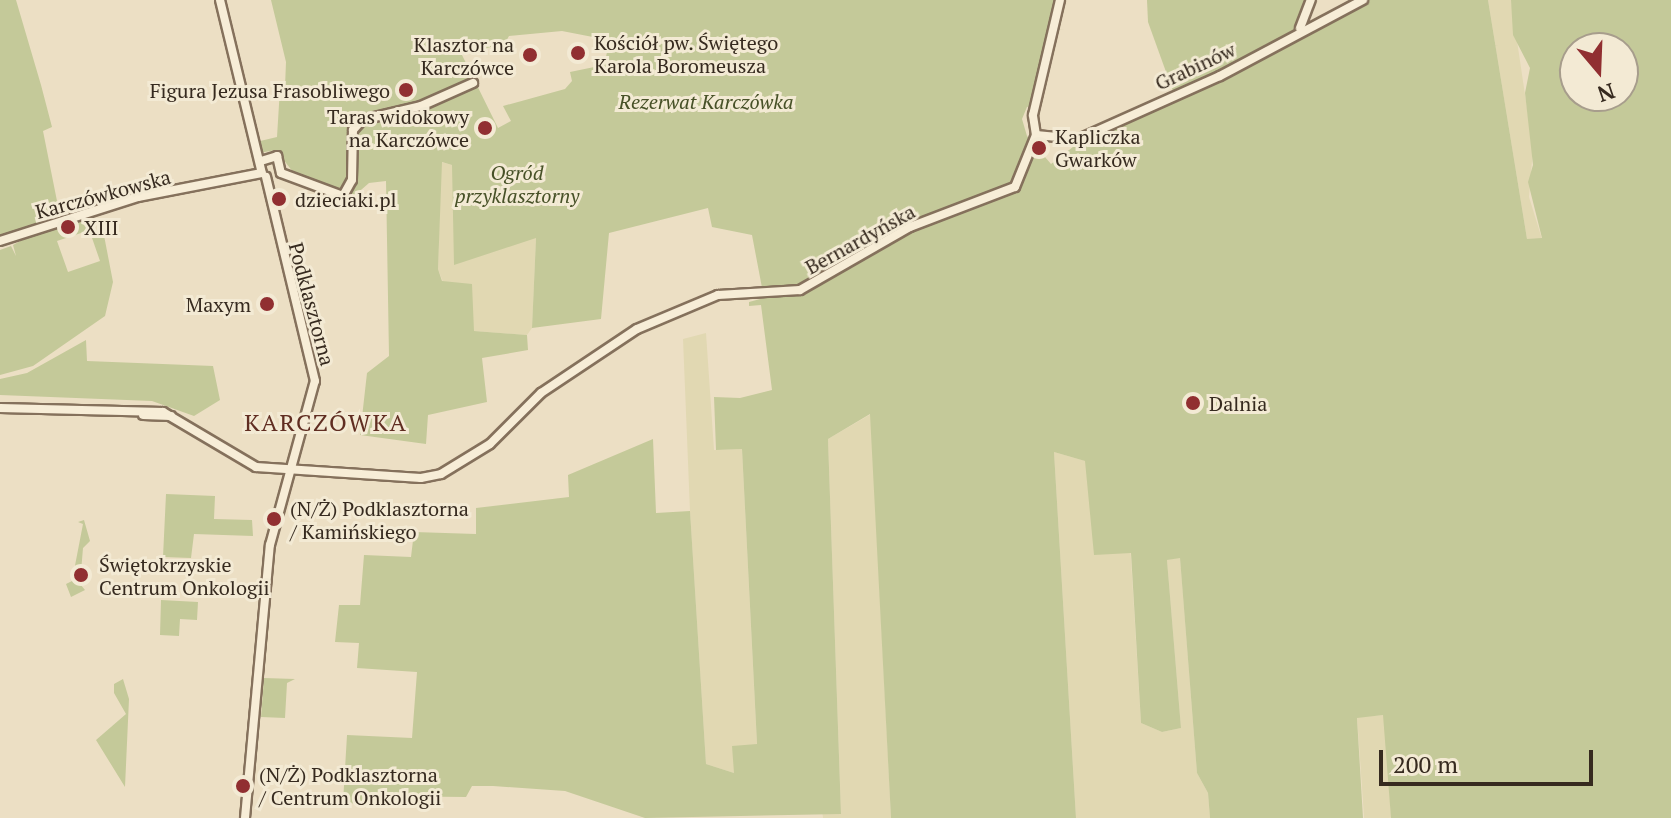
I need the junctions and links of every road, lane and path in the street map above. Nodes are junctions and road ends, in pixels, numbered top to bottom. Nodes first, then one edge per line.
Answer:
1 (220, 0) edge
2 (1060, 0) edge
3 (1311, 0) edge
4 (1363, 0) edge
5 (1300, 29) junction
6 (473, 83) dead end
7 (1036, 135) junction
8 (261, 161) junction
9 (281, 173) junction
10 (264, 175) junction
11 (0, 241) edge
12 (0, 408) edge
13 (290, 471) junction
14 (245, 818) edge

1 - 8 street, Podklasztorna
2 - 7 street, Bernardyńska
3 - 5 street
4 - 5 street, Grabinów
5 - 7 street, Grabinów
6 - 9 street
7 - 13 street, Bernardyńska
8 - 9 street
8 - 10 street, Podklasztorna
9 - 10 street, Karczówkowska
10 - 11 street, Karczówkowska
10 - 13 street, Podklasztorna
12 - 13 street, Bernardyńska
13 - 14 street, Podklasztorna

